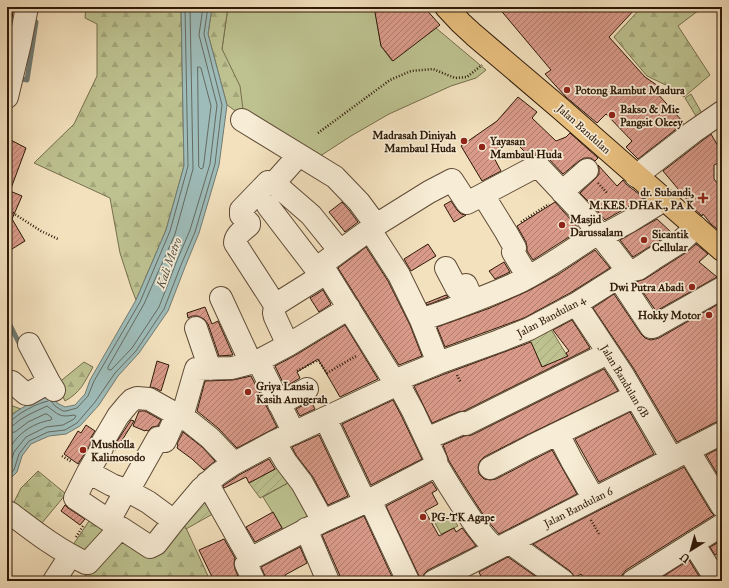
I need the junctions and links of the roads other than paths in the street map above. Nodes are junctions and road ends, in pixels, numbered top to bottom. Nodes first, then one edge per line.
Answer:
1 (27, 7) edge
2 (446, 7) edge
3 (7, 97) edge
4 (720, 119) edge
5 (242, 120) dead end
6 (299, 155) junction
7 (587, 170) dead end
8 (636, 176) junction
9 (274, 184) junction
10 (563, 193) junction
11 (483, 195) junction
12 (664, 200) junction
13 (268, 206) dead end
14 (373, 228) junction
15 (696, 228) junction
16 (600, 234) junction
17 (722, 250) edge
18 (340, 252) junction
19 (446, 268) dead end
20 (325, 270) junction
21 (623, 274) junction
22 (528, 277) junction
23 (722, 288) edge
24 (221, 298) dead end
25 (473, 301) junction
26 (576, 304) junction
27 (275, 305) junction
28 (349, 308) junction
29 (421, 320) junction
30 (196, 328) dead end
31 (29, 344) dead end
32 (288, 345) junction
33 (608, 353) junction
34 (254, 362) junction
35 (438, 363) junction
36 (210, 369) junction
37 (7, 381) edge
38 (396, 383) junction
39 (307, 389) dead end
40 (275, 395) junction
41 (635, 396) junction
42 (179, 415) junction
43 (325, 418) junction
44 (294, 433) junction
45 (722, 433) edge
46 (558, 434) junction
47 (426, 439) junction
48 (274, 442) junction
49 (680, 455) junction
50 (233, 464) junction
51 (437, 465) junction
52 (490, 468) dead end
53 (88, 472) junction
54 (207, 483) junction
55 (127, 490) junction
56 (594, 499) junction
57 (368, 501) junction
58 (722, 506) edge
59 (10, 513) dead end
60 (174, 521) junction
61 (315, 525) junction
62 (722, 525) edge
63 (693, 543) junction
64 (504, 546) junction
65 (68, 554) junction
66 (250, 568) edge
67 (464, 575) edge
68 (54, 581) edge
69 (328, 581) edge
70 (408, 581) edge
71 (434, 581) edge
72 (563, 581) edge
73 (633, 581) edge
74 (717, 581) edge

1 - 3 street
2 - 8 main road, Jalan Bandulan
4 - 8 street
5 - 6 street
6 - 9 street
6 - 14 street
7 - 10 street
8 - 12 main road, Jalan Bandulan
9 - 18 street
9 - 27 street
10 - 11 street
10 - 16 street
11 - 14 street
11 - 22 street
12 - 15 main road, Jalan Bandulan
12 - 16 street
13 - 20 street
14 - 18 street
14 - 29 street
15 - 17 main road, Jalan Bandulan
15 - 21 street, Jalan Bandulan 4
16 - 21 street
16 - 22 street
18 - 20 street
19 - 25 street
20 - 27 street
20 - 28 street
21 - 23 street
21 - 26 street, Jalan Bandulan 4
22 - 25 street
24 - 34 street
25 - 29 street
26 - 33 street, Jalan Bandulan 6B
26 - 35 street, Jalan Bandulan 4
27 - 32 street
28 - 32 street
28 - 38 street
29 - 35 street
30 - 36 street
31 - 37 street
32 - 34 street
33 - 41 street, Jalan Bandulan 6B
33 - 47 street
34 - 36 street
34 - 40 street
35 - 38 street, Jalan Bandulan 4
36 - 42 street
38 - 43 street, Jalan Bandulan 4
38 - 47 street
39 - 40 street
40 - 44 street
41 - 46 street
41 - 49 street, Jalan Bandulan 6B
42 - 50 street
42 - 53 street
42 - 55 street
43 - 44 street, Jalan Bandulan 4
43 - 57 street
44 - 48 street, Jalan Bandulan 4
45 - 49 street, Jalan Bandulan 6
46 - 52 street
46 - 56 street
47 - 51 street
48 - 50 street, Jalan Bandulan 4
48 - 61 street
49 - 56 street, Jalan Bandulan 6
49 - 58 street, Jalan Bandulan 6B
50 - 54 street, Jalan Bandulan 4
51 - 57 street
51 - 64 street
53 - 55 street
53 - 55 street
54 - 60 street, Jalan Bandulan 4
54 - 66 street
55 - 60 street
56 - 64 street, Jalan Bandulan 6
57 - 61 street
57 - 70 street
59 - 65 street
60 - 65 street, Jalan Bandulan 4
61 - 66 street
61 - 69 street
62 - 63 street
63 - 73 street
63 - 74 street
64 - 67 street, Jalan Bandulan 6
64 - 72 street
65 - 68 street
67 - 71 street, Jalan Bandulan 6

